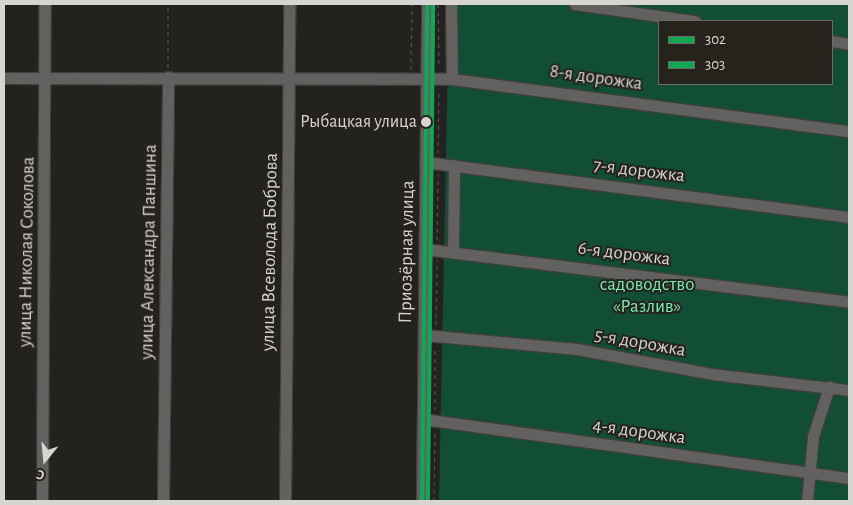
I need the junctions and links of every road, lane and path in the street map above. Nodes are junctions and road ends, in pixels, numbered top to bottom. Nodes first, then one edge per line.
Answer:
1 (45, 4) edge
2 (168, 4) edge
3 (289, 4) edge
4 (412, 4) edge
5 (427, 4) edge
6 (451, 4) edge
7 (575, 4) edge
8 (688, 20) edge
9 (833, 41) edge
10 (849, 44) edge
11 (410, 74) dead end
12 (168, 77) junction
13 (290, 77) junction
14 (4, 78) edge
15 (46, 78) junction
16 (452, 78) junction
17 (426, 80) junction
18 (849, 131) edge
19 (425, 162) junction
20 (454, 166) junction
21 (849, 217) edge
22 (424, 249) junction
23 (453, 250) junction
24 (849, 302) edge
25 (424, 335) junction
26 (829, 387) junction
27 (849, 390) edge
28 (423, 419) junction
29 (809, 471) junction
30 (849, 478) edge
31 (42, 501) edge
32 (163, 501) edge
33 (285, 501) edge
34 (422, 501) edge
35 (806, 501) edge

1 - 15 street, улица Николая Соколова
2 - 12 path
3 - 13 street, улица Всеволода Боброва
4 - 11 path
5 - 17 street, Приозёрная улица
6 - 16 street
7 - 8 street
9 - 10 street
12 - 13 street
12 - 15 street
12 - 32 street, улица Александра Паншина
13 - 17 street
13 - 33 street, улица Всеволода Боброва
14 - 15 street
15 - 31 street, улица Николая Соколова
16 - 17 street, 8-я дорожка
16 - 18 street, 8-я дорожка
17 - 19 street, Приозёрная улица
19 - 20 street, 7-я дорожка
19 - 22 street, Приозёрная улица
20 - 21 street, 7-я дорожка
20 - 23 street
22 - 23 street, 6-я дорожка
22 - 25 street, Приозёрная улица
23 - 24 street, 6-я дорожка
25 - 26 street, 5-я дорожка
25 - 28 street, Приозёрная улица
26 - 27 street, 5-я дорожка
26 - 29 street
28 - 29 street, 4-я дорожка
28 - 34 street, Приозёрная улица
29 - 30 street, 4-я дорожка
29 - 35 street

